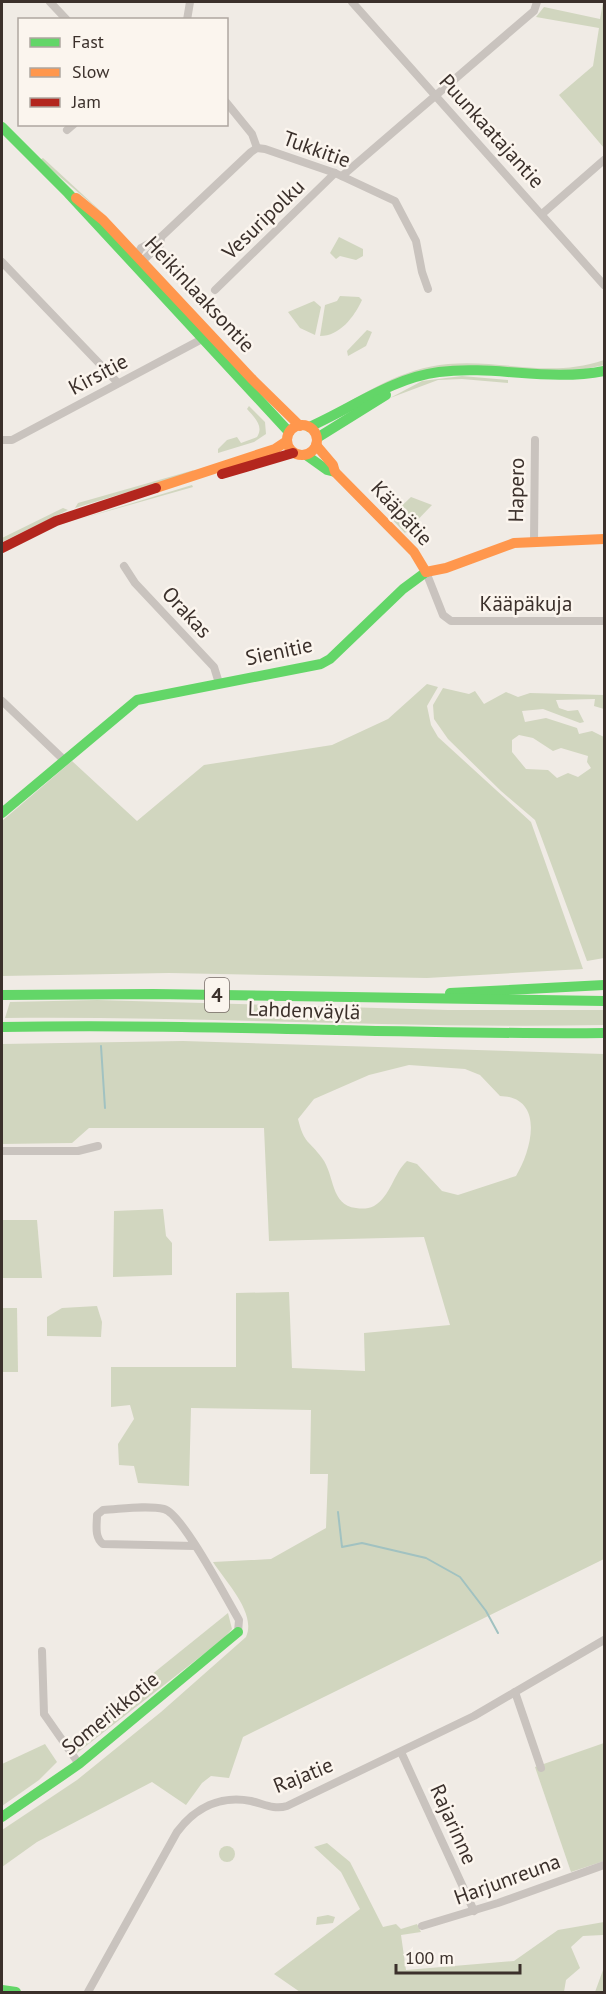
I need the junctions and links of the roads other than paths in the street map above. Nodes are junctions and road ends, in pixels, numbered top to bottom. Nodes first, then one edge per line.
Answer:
1 (50, 2) edge
2 (190, 2) edge
3 (352, 2) edge
4 (537, 2) edge
5 (65, 18) edge
6 (187, 18) edge
7 (436, 96) junction
8 (228, 104) edge
9 (2, 128) edge
10 (257, 148) junction
11 (604, 160) edge
12 (339, 175) junction
13 (542, 214) junction
14 (161, 237) junction
15 (138, 261) junction
16 (2, 262) edge
17 (604, 285) edge
18 (428, 289) dead end
19 (215, 290) dead end
20 (206, 337) junction
21 (604, 371) edge
22 (415, 377) junction
23 (118, 383) junction
24 (304, 426) junction
25 (288, 437) junction
26 (535, 440) dead end
27 (2, 441) edge
28 (317, 442) junction
29 (293, 453) junction
30 (306, 455) junction
31 (335, 472) junction
32 (165, 486) junction
33 (604, 539) edge
34 (534, 541) junction
35 (2, 548) edge
36 (124, 566) dead end
37 (426, 572) junction
38 (447, 619) joint
39 (604, 621) edge
40 (219, 683) junction
41 (2, 701) edge
42 (64, 760) junction
43 (2, 813) edge
44 (604, 985) edge
45 (2, 995) edge
46 (385, 999) junction
47 (604, 1001) edge
48 (2, 1027) edge
49 (604, 1033) edge
50 (558, 1034) junction
51 (604, 1038) edge
52 (98, 1146) dead end
53 (2, 1151) edge
54 (195, 1546) junction
55 (238, 1632) joint
56 (604, 1640) edge
57 (42, 1651) dead end
58 (515, 1692) junction
59 (401, 1752) junction
60 (79, 1764) junction
61 (541, 1768) dead end
62 (2, 1817) edge
63 (604, 1865) edge
64 (474, 1911) junction
65 (422, 1926) dead end
66 (2, 1990) edge
67 (16, 1992) edge
68 (88, 1992) edge

1 - 5 street
2 - 6 street
3 - 7 street, Puunkaatajantie
4 - 7 street, Vesuripolku
7 - 12 street, Vesuripolku
7 - 13 street, Puunkaatajantie
8 - 10 street
9 - 15 main road, Heikinlaaksontie
10 - 12 street, Tukkitie
10 - 14 street, Tukkitie
11 - 13 street
12 - 18 street, Tukkitie
12 - 19 street, Vesuripolku
13 - 17 street, Puunkaatajantie
14 - 15 street, Tukkitie
14 - 15 street, Tukkitie
15 - 20 main road, Heikinlaaksontie
16 - 23 street
20 - 23 street, Kirsitie
20 - 24 main road, Heikinlaaksontie
20 - 25 main road, Heikinlaaksontie
21 - 22 main road
22 - 24 main road
22 - 28 main road
23 - 27 street, Kirsitie
24 - 25 main road
24 - 28 main road, Heikinlaaksontie
25 - 29 main road, Heikinlaaksontie
25 - 32 main road
26 - 34 street, Hapero
28 - 30 main road
28 - 31 main road, Kääpätie
29 - 30 main road
29 - 32 main road
30 - 31 main road, Kääpätie
31 - 37 main road, Kääpätie
32 - 35 main road
33 - 34 main road, Sienitie
34 - 37 main road, Sienitie
36 - 40 street, Orakas
37 - 38 street, Kääpätie
37 - 40 main road, Sienitie
38 - 39 street, Kääpäkuja
40 - 42 main road, Sienitie
41 - 42 street
42 - 43 main road, Sienitie
44 - 46 main road
45 - 46 main road, Lahdenväylä / 4
46 - 47 main road, Lahdenväylä / 4
48 - 50 main road, Lahdenväylä / 4
49 - 50 main road, Lahdenväylä / 4
50 - 51 main road
52 - 53 street
54 - 54 street
54 - 55 street
55 - 60 main road, Somerikkotie
56 - 58 street, Rajatie
57 - 60 street
58 - 59 street, Rajatie
58 - 61 street
59 - 64 street, Rajarinne
59 - 68 street, Rajatie
60 - 62 main road, Somerikkotie
63 - 64 street, Harjunreuna
64 - 65 street, Harjunreuna
66 - 67 main road

